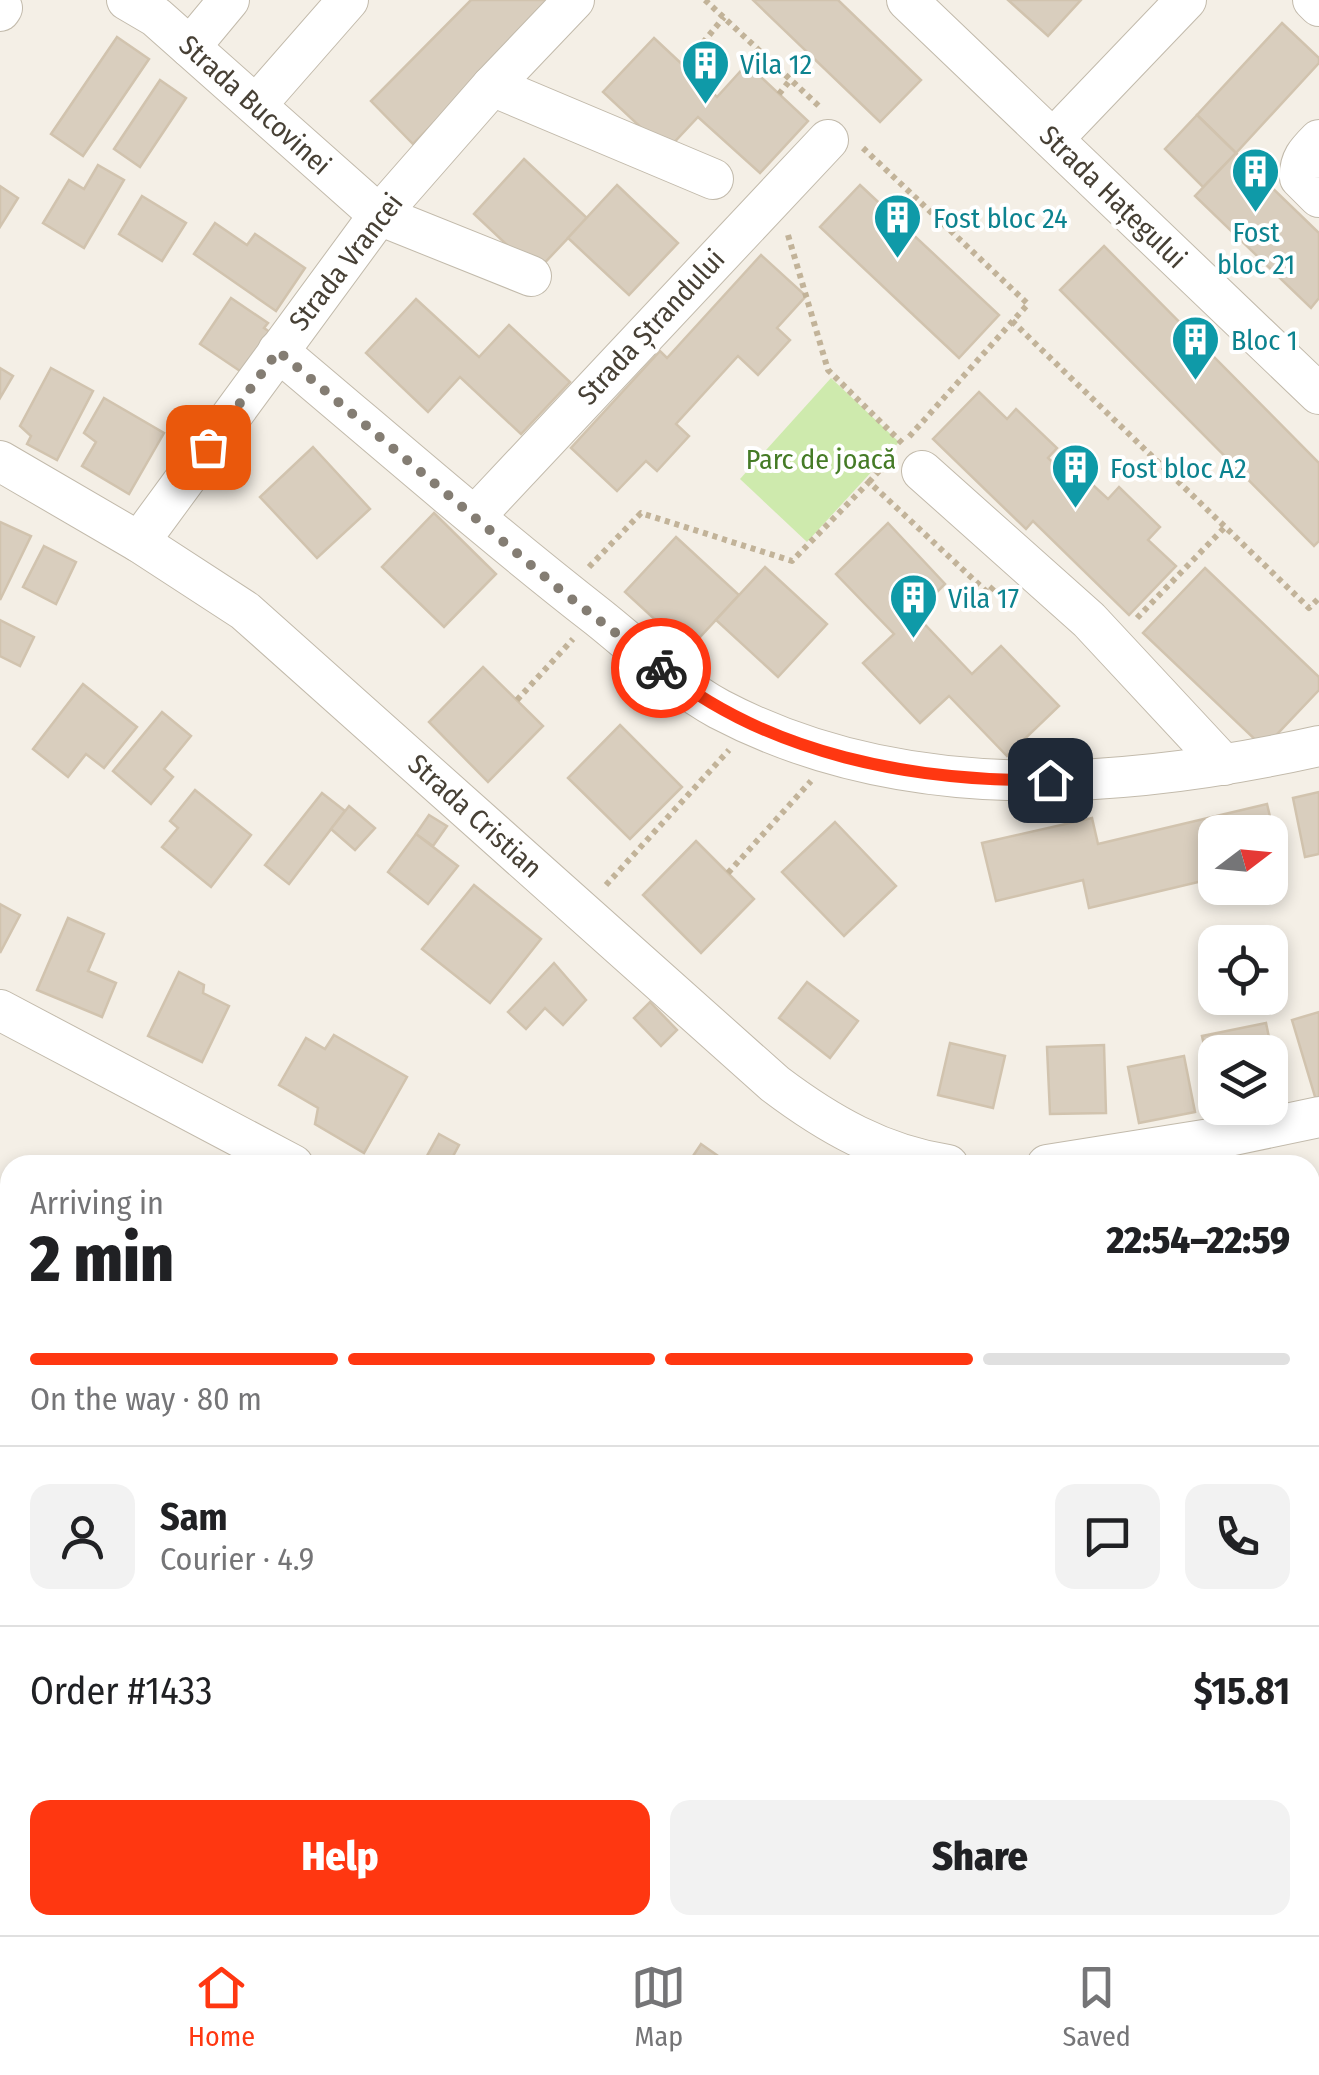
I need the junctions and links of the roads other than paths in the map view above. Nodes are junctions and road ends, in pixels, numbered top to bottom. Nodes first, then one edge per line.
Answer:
1 (127, 0) edge
2 (230, 0) edge
3 (348, 0) edge
4 (574, 0) edge
5 (907, 0) edge
6 (1186, 0) edge
7 (1313, 0) edge
8 (1319, 6) edge
9 (190, 47) junction
10 (492, 86) junction
11 (256, 106) junction
12 (840, 134) road end
13 (1053, 139) junction
14 (1319, 140) edge
15 (713, 179) dead end
16 (1319, 197) edge
17 (379, 215) junction
18 (531, 276) dead end
19 (278, 351) junction
20 (1319, 394) edge
21 (913, 457) road end
22 (0, 462) edge
23 (475, 516) junction
24 (139, 542) junction
25 (1319, 746) edge
26 (1224, 766) junction
27 (0, 1010) edge
28 (1319, 1117) edge
29 (274, 1155) edge
30 (905, 1155) edge
31 (1110, 1155) edge

1 - 9 street, Strada Bucovinei
2 - 9 street
3 - 11 street
4 - 10 street, Strada Vrancei
5 - 13 street, Strada Hațegului
6 - 13 street
7 - 8 street
9 - 11 street, Strada Bucovinei
10 - 15 street
10 - 17 street, Strada Vrancei
11 - 17 street, Strada Bucovinei
12 - 23 street, Strada Ștrandului
13 - 20 street, Strada Hațegului
14 - 16 street
17 - 18 street, Strada Bucovinei
17 - 19 street, Strada Vrancei
19 - 23 street
19 - 24 street, Strada Vrancei
21 - 26 street
22 - 24 street, Strada Cristian
23 - 26 street
24 - 30 street, Strada Cristian
25 - 26 street
27 - 29 street
28 - 31 street

